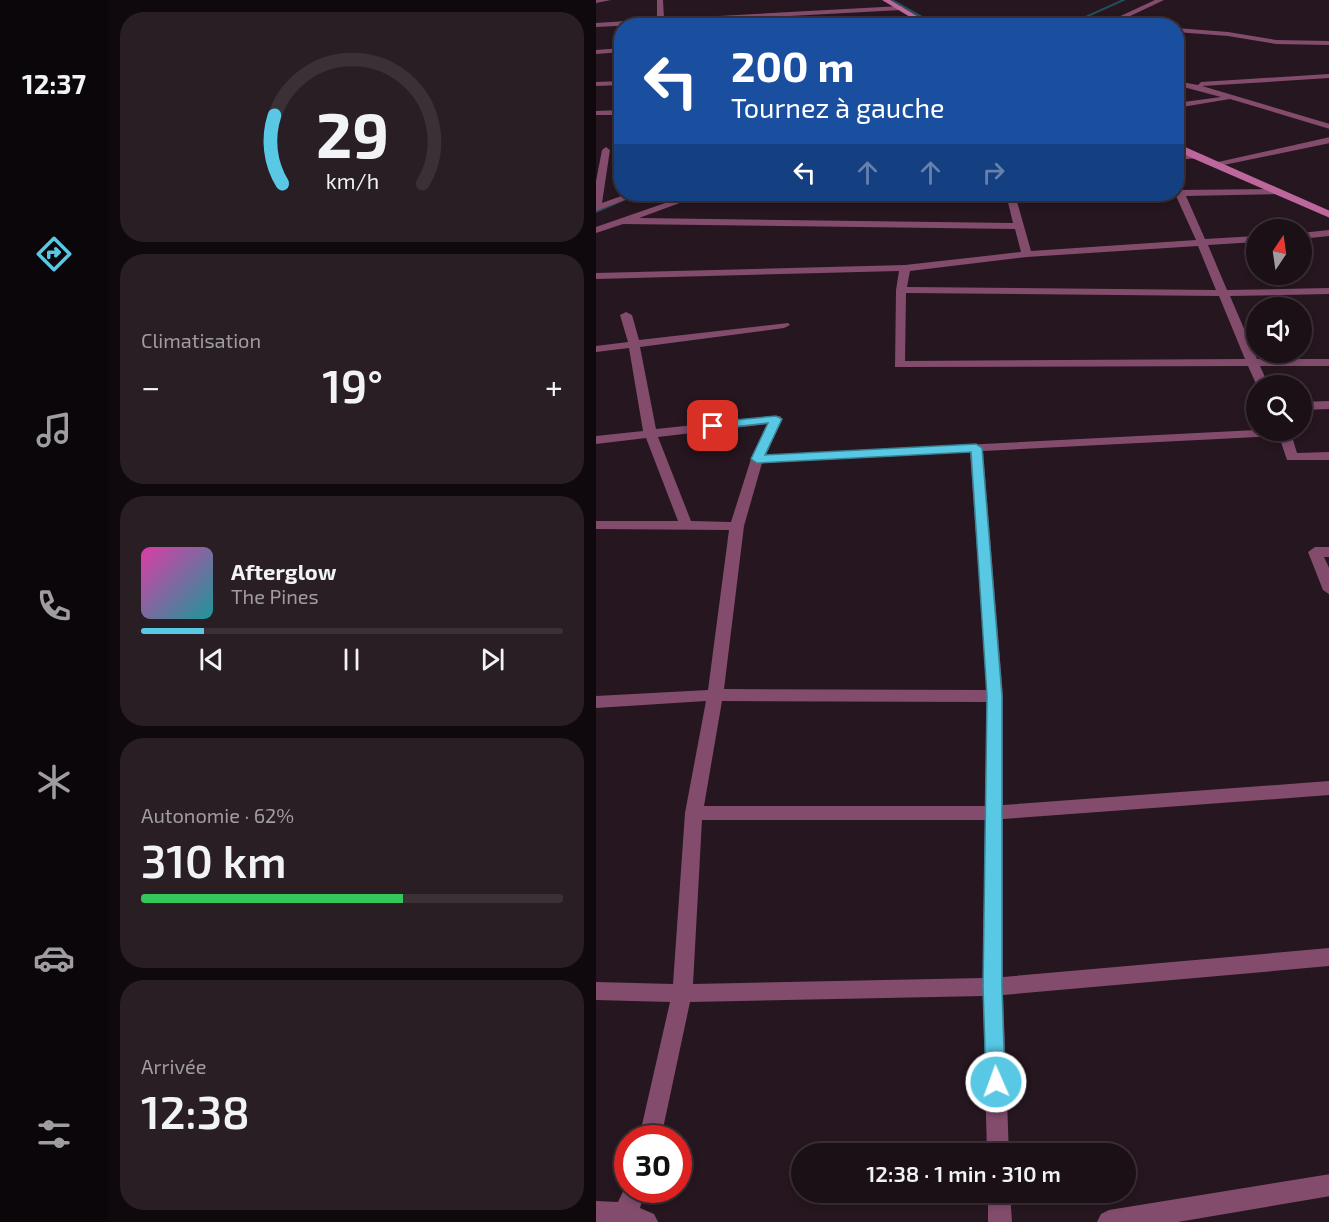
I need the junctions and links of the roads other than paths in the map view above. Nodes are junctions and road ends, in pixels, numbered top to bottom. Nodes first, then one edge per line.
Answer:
1 (608, 0) edge
2 (660, 0) edge
3 (885, 0) edge
4 (1161, 0) edge
5 (596, 1) edge
6 (901, 8) junction
7 (661, 18) edge
8 (755, 18) edge
9 (918, 18) edge
10 (1120, 18) edge
11 (614, 24) edge
12 (596, 25) edge
13 (1184, 31) edge
14 (1330, 43) edge
15 (614, 50) edge
16 (596, 51) edge
17 (1330, 76) edge
18 (614, 83) edge
19 (596, 84) edge
20 (1184, 84) edge
21 (1184, 85) edge
22 (1232, 97) junction
23 (1184, 105) edge
24 (614, 112) edge
25 (596, 113) edge
26 (1330, 120) edge
27 (1315, 122) junction
28 (1330, 127) edge
29 (1330, 140) edge
30 (605, 150) edge
31 (1184, 150) edge
32 (1195, 156) junction
33 (1184, 157) edge
34 (1214, 164) junction
35 (1279, 192) junction
36 (1184, 194) edge
37 (616, 201) edge
38 (679, 201) edge
39 (1012, 201) edge
40 (1183, 201) edge
41 (596, 208) edge
42 (1330, 215) edge
43 (621, 221) junction
44 (1018, 226) junction
45 (596, 230) edge
46 (1330, 233) edge
47 (1312, 235) edge
48 (1246, 240) edge
49 (1204, 243) junction
50 (1027, 254) junction
51 (905, 268) junction
52 (596, 276) edge
53 (901, 290) junction
54 (1330, 291) edge
55 (1222, 293) junction
56 (626, 315) dead end
57 (784, 325) dead end
58 (634, 344) junction
59 (596, 349) edge
60 (1246, 349) edge
61 (1312, 362) edge
62 (1330, 362) edge
63 (1252, 363) joint
64 (1258, 375) edge
65 (1330, 405) edge
66 (1312, 406) edge
67 (650, 432) junction
68 (1246, 433) edge
69 (596, 440) edge
70 (1287, 441) edge
71 (976, 448) junction
72 (1330, 456) edge
73 (757, 459) junction
74 (596, 525) edge
75 (686, 525) junction
76 (737, 526) junction
77 (1330, 552) edge
78 (1330, 590) edge
79 (715, 695) junction
80 (995, 696) junction
81 (597, 705) edge
82 (1330, 788) edge
83 (694, 813) junction
84 (994, 813) junction
85 (1330, 957) edge
86 (993, 987) junction
87 (596, 991) edge
88 (682, 993) junction
89 (653, 1125) edge
90 (998, 1143) edge
91 (1330, 1185) edge
92 (635, 1203) edge
93 (999, 1203) edge
94 (596, 1213) edge
95 (636, 1218) edge
96 (1000, 1222) edge
97 (1109, 1222) edge

1 - 5 street
2 - 7 street
3 - 6 street
4 - 10 street
6 - 8 street
6 - 9 street
11 - 12 street
13 - 14 street
15 - 16 street
17 - 20 street
18 - 19 street
21 - 22 street
22 - 23 street
22 - 27 street
24 - 25 street
26 - 27 street
27 - 28 street
29 - 34 street
30 - 41 street
31 - 32 street
32 - 33 street
32 - 34 street
34 - 35 street
35 - 36 street
35 - 42 street
37 - 41 street
38 - 43 street
39 - 44 street
40 - 49 street
43 - 44 street
43 - 45 street
44 - 50 street
46 - 47 street
48 - 49 street
49 - 50 street
49 - 55 street
50 - 51 street
51 - 52 street
51 - 53 street
53 - 55 street
53 - 63 street
54 - 55 street
55 - 60 street
56 - 58 street
57 - 58 street
58 - 59 street
58 - 67 street
61 - 62 street
63 - 64 street
65 - 66 street
67 - 69 street
67 - 73 street
67 - 75 street
68 - 71 street
70 - 72 street
71 - 73 street
71 - 80 street
73 - 76 street
74 - 75 street
75 - 76 street
76 - 79 street
77 - 78 street
79 - 80 street
79 - 81 street
79 - 83 street
80 - 84 street
82 - 84 street
83 - 84 street
83 - 88 street
84 - 86 street
85 - 86 street
86 - 88 street
86 - 90 street
87 - 88 street
88 - 89 street
91 - 97 street
92 - 95 street
93 - 96 street
94 - 95 street

